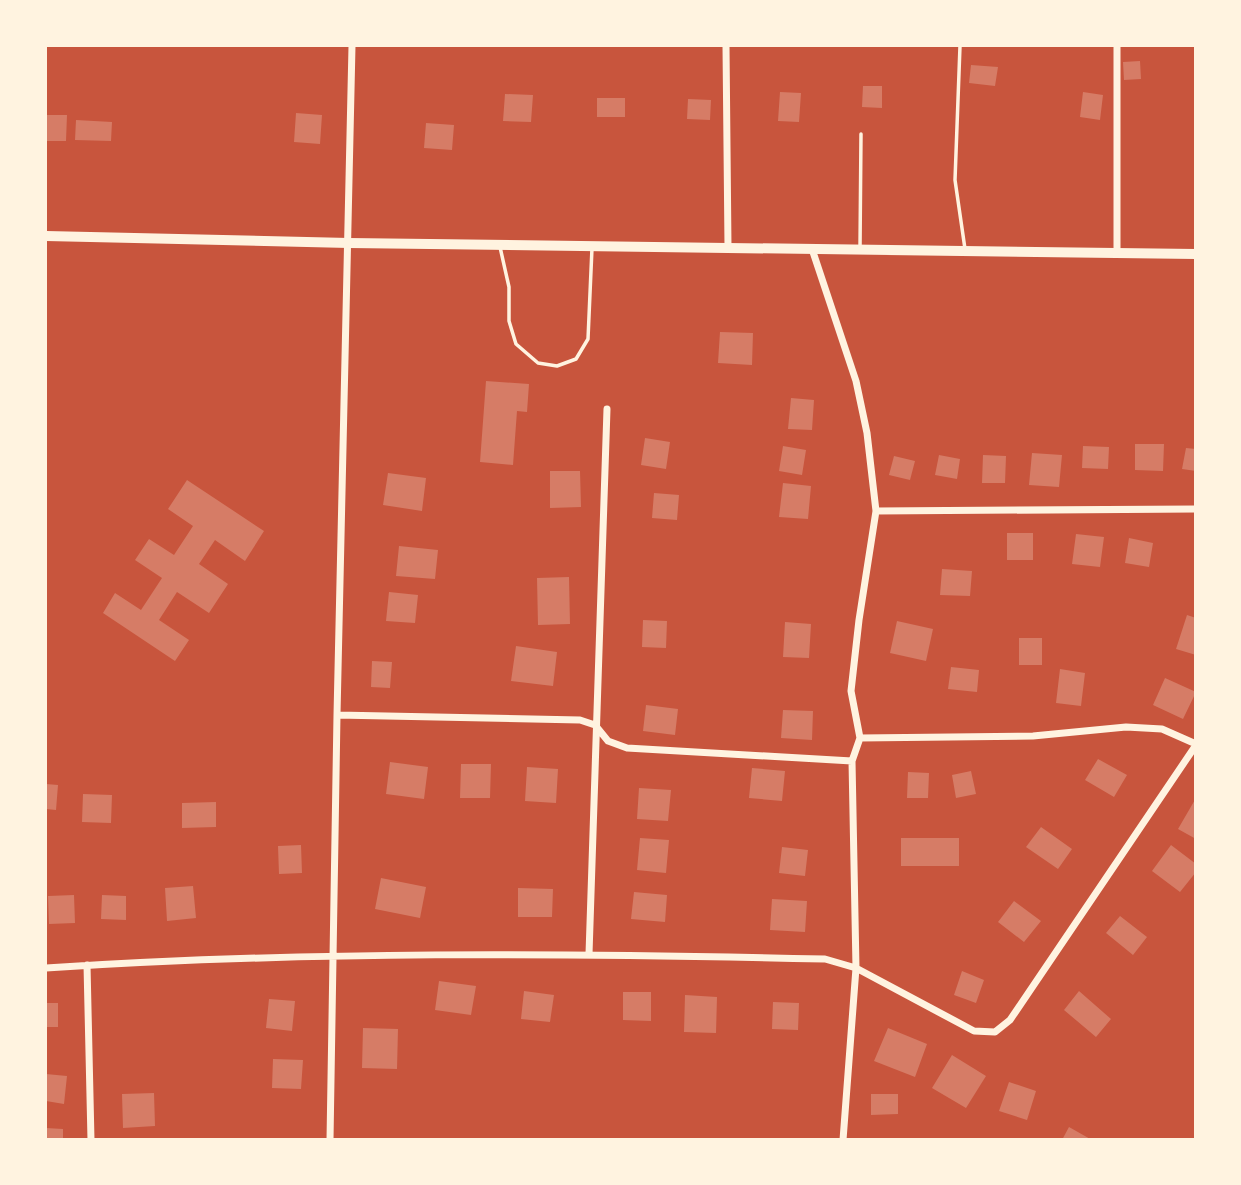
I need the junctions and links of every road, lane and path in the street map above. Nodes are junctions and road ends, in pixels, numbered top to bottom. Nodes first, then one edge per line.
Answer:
1 (352, 46) edge
2 (726, 46) edge
3 (960, 46) edge
4 (1117, 46) edge
5 (861, 134) dead end
6 (46, 236) edge
7 (348, 243) junction
8 (500, 244) junction
9 (592, 246) junction
10 (727, 247) junction
11 (812, 249) junction
12 (860, 250) junction
13 (965, 252) junction
14 (1117, 254) junction
15 (1195, 254) edge
16 (607, 409) dead end
17 (1195, 509) edge
18 (876, 511) junction
19 (337, 715) junction
20 (595, 725) junction
21 (860, 738) junction
22 (1195, 745) edge
23 (852, 761) junction
24 (589, 954) junction
25 (333, 955) junction
26 (87, 965) junction
27 (46, 968) edge
28 (856, 968) junction
29 (91, 1139) edge
30 (330, 1139) edge
31 (843, 1139) edge

1 - 7 street
2 - 10 street
3 - 13 lane
4 - 14 street
5 - 12 lane
6 - 7 street
7 - 8 street
7 - 19 street
8 - 9 street
8 - 9 lane
9 - 10 street
10 - 11 street
11 - 12 street
11 - 18 street
12 - 13 street
13 - 14 street
14 - 15 street
16 - 20 street
17 - 18 street
18 - 21 street
19 - 20 street
19 - 25 street
20 - 23 street
20 - 24 street
21 - 22 street
21 - 23 street
22 - 28 street
23 - 28 street
24 - 25 street
24 - 28 street
25 - 26 street
25 - 30 street
26 - 27 street
26 - 29 street
28 - 31 street

